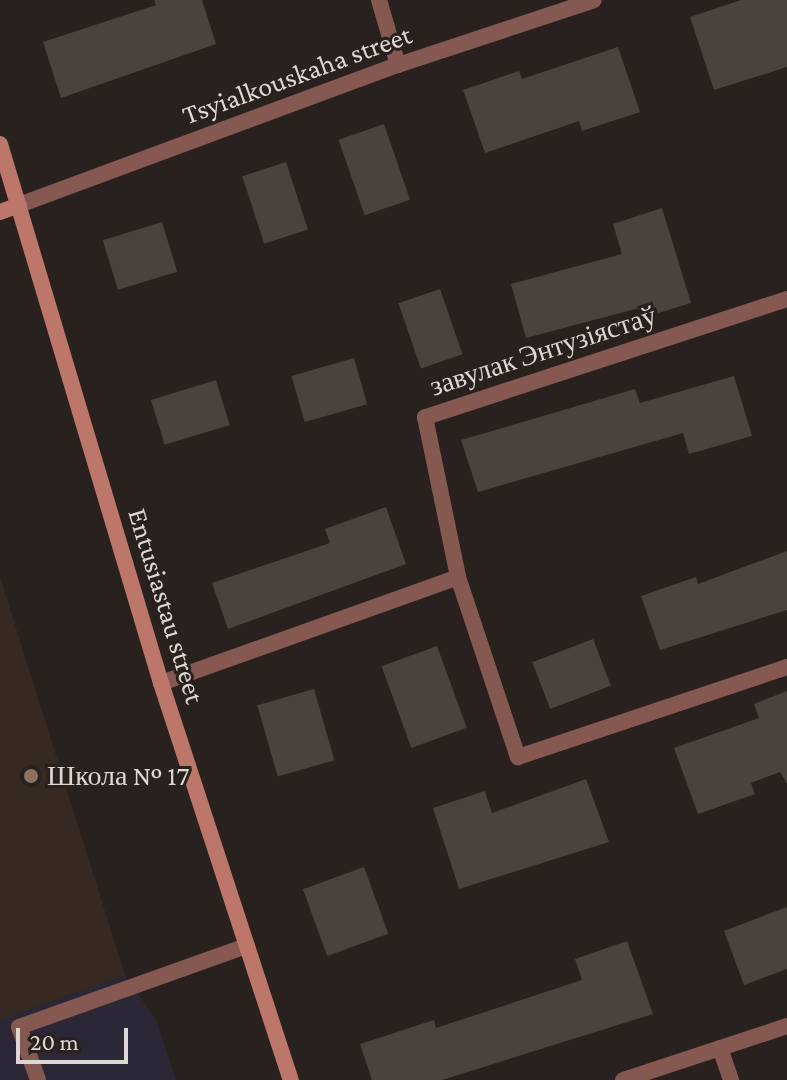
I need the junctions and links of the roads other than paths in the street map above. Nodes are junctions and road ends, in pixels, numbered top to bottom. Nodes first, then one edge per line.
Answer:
1 (379, 0) edge
2 (594, 0) edge
3 (398, 65) junction
4 (0, 144) edge
5 (19, 205) junction
6 (0, 212) edge
7 (787, 299) edge
8 (458, 577) junction
9 (787, 667) edge
10 (161, 683) junction
11 (247, 946) junction
12 (787, 1026) edge
13 (720, 1048) junction
14 (38, 1080) edge
15 (291, 1080) edge
16 (623, 1080) edge
17 (731, 1080) edge

1 - 3 street
2 - 3 street, Tsyialkouskaha street
3 - 5 street, Tsyialkouskaha street
4 - 5 main road, Entusiastau street
5 - 6 main road
5 - 10 main road, Entusiastau street
7 - 8 street, завулак Энтузіястаў
8 - 9 street, завулак Энтузіястаў
8 - 10 street
10 - 11 main road, Entusiastau street
11 - 14 street
11 - 15 main road, Entusiastau street
12 - 13 street
13 - 16 street
13 - 17 street

